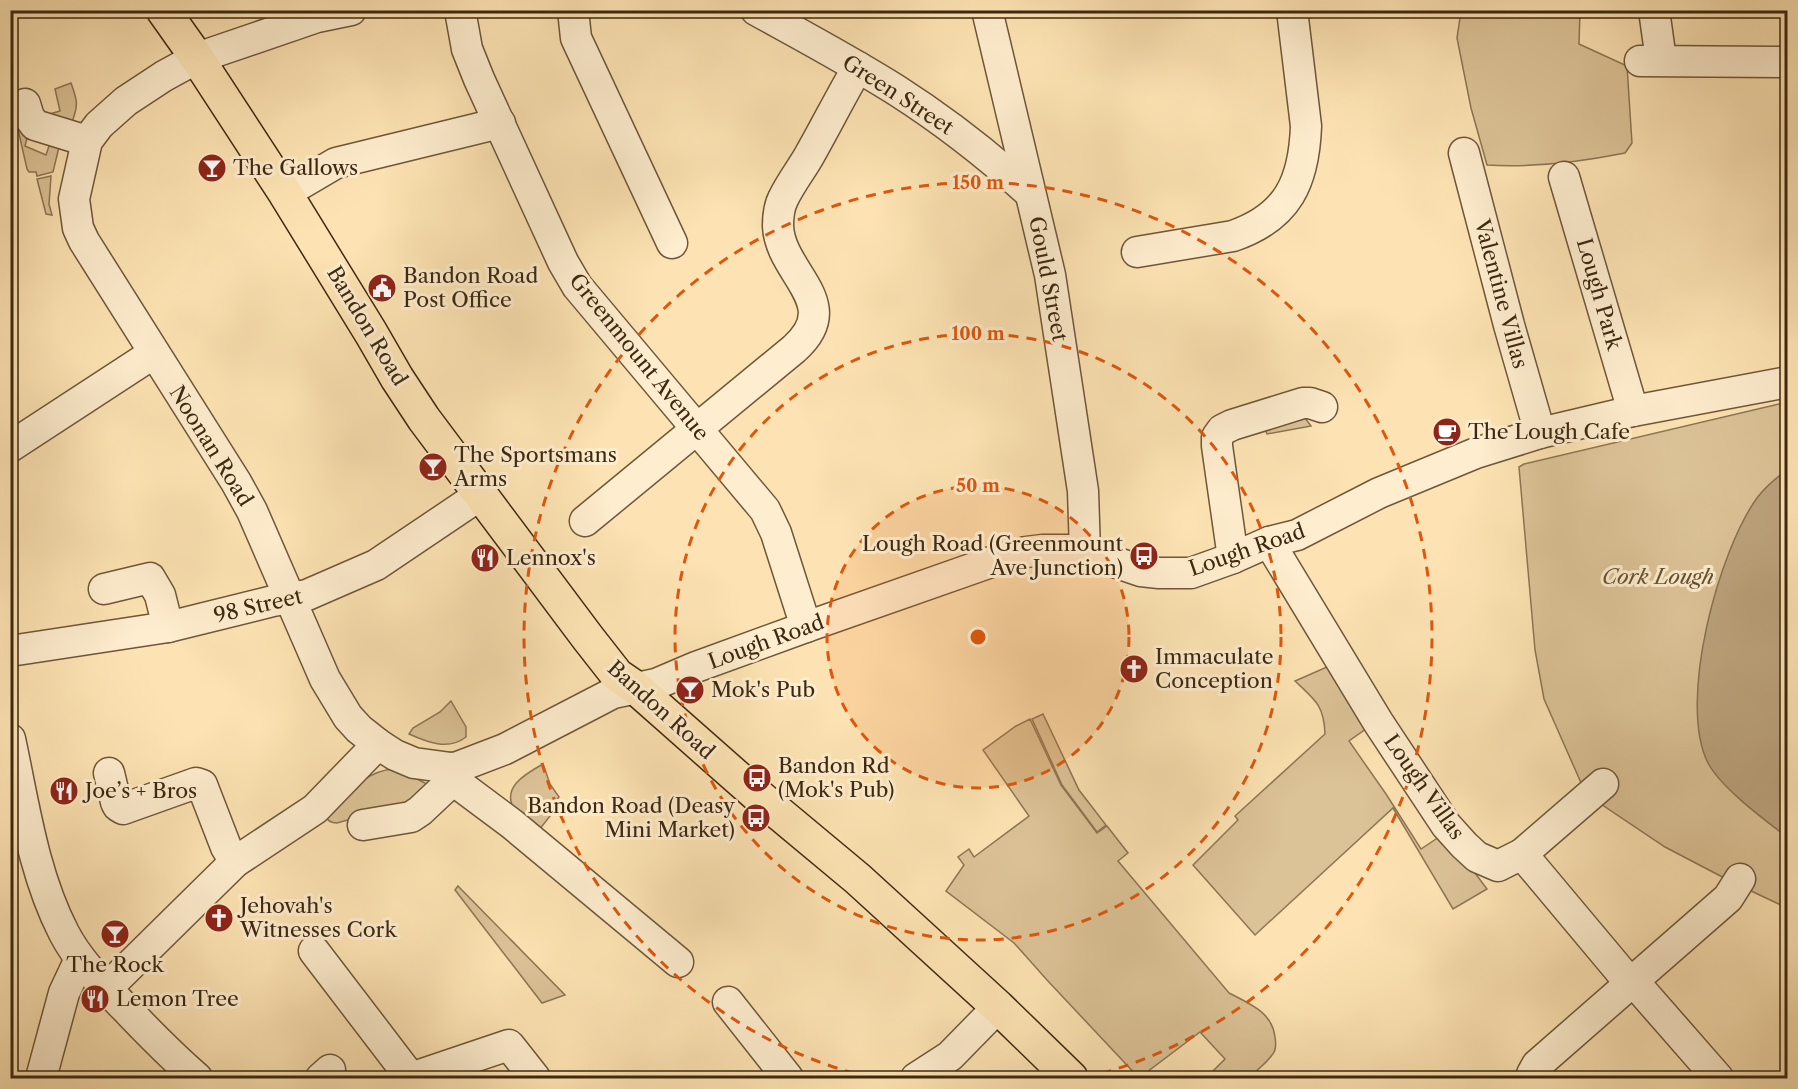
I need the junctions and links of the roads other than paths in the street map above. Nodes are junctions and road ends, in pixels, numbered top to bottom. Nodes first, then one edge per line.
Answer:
1 (163, 10) edge
2 (351, 10) edge
3 (460, 10) edge
4 (573, 10) edge
5 (756, 10) edge
6 (987, 10) edge
7 (1292, 10) edge
8 (1654, 10) edge
9 (316, 14) edge
10 (197, 58) junction
11 (1788, 62) edge
12 (858, 67) junction
13 (25, 104) dead end
14 (500, 123) junction
15 (87, 141) junction
16 (1464, 153) dead end
17 (1564, 177) dead end
18 (285, 193) junction
19 (1030, 193) junction
20 (672, 243) dead end
21 (1137, 252) dead end
22 (154, 353) junction
23 (1788, 382) edge
24 (1322, 407) dead end
25 (1634, 411) junction
26 (698, 429) junction
27 (1540, 433) junction
28 (10, 447) edge
29 (480, 495) junction
30 (585, 521) dead end
31 (1269, 542) junction
32 (1085, 552) junction
33 (1233, 558) junction
34 (104, 589) dead end
35 (290, 599) junction
36 (168, 627) junction
37 (807, 627) junction
38 (10, 651) edge
39 (636, 688) junction
40 (10, 739) edge
41 (378, 744) junction
42 (109, 773) dead end
43 (452, 774) junction
44 (1603, 784) dead end
45 (363, 825) dead end
46 (19, 829) edge
47 (1522, 854) junction
48 (234, 862) junction
49 (1740, 879) dead end
50 (314, 951) dead end
51 (80, 959) junction
52 (678, 962) dead end
53 (1627, 976) junction
54 (106, 988) junction
55 (728, 1002) dead end
56 (998, 1006) junction
57 (41, 1078) edge
58 (196, 1078) edge
59 (411, 1078) edge
60 (535, 1078) edge
61 (788, 1078) edge
62 (916, 1078) edge
63 (1071, 1078) edge
64 (1534, 1078) edge
65 (1718, 1078) edge

1 - 10 main road, Bandon Road
2 - 9 street
3 - 14 street, Greenmount Avenue
4 - 20 street
5 - 12 street, Green Street
6 - 19 street, Gould Street
7 - 21 street
8 - 11 street
9 - 10 street
10 - 15 street, Noonan Road
10 - 18 main road, Bandon Road
12 - 19 street, Green Street
12 - 26 street
13 - 15 street
14 - 18 street
14 - 26 street, Greenmount Avenue
15 - 22 street, Noonan Road
16 - 27 street, Valentine Villas
17 - 25 street, Lough Park
18 - 29 main road, Bandon Road
19 - 32 street, Gould Street
22 - 28 street
22 - 35 street, Noonan Road
23 - 25 street, Lough Road
24 - 33 street
25 - 27 street, Lough Road
26 - 30 street
26 - 37 street, Greenmount Avenue
27 - 31 street, Lough Road
29 - 35 street, 98 Street
29 - 39 main road, Bandon Road
31 - 33 street, Lough Road
31 - 47 street, Lough Villas
32 - 33 street, Lough Road
32 - 37 street, Lough Road
34 - 36 street
35 - 36 street, 98 Street
35 - 41 street, Noonan Road
36 - 38 street, 98 Street
37 - 39 street, Lough Road
39 - 43 street, Lough Road
39 - 56 main road, Bandon Road
40 - 46 street
41 - 43 street, Noonan Road
41 - 48 street
42 - 48 street
43 - 45 street
43 - 52 street
44 - 47 street, Lough Villas
46 - 51 street
47 - 53 street
48 - 54 street
49 - 53 street
50 - 59 street
51 - 54 street
51 - 57 street
53 - 64 street
53 - 65 street
54 - 58 street
55 - 61 street
56 - 62 street
56 - 63 main road, Bandon Road
59 - 60 street

